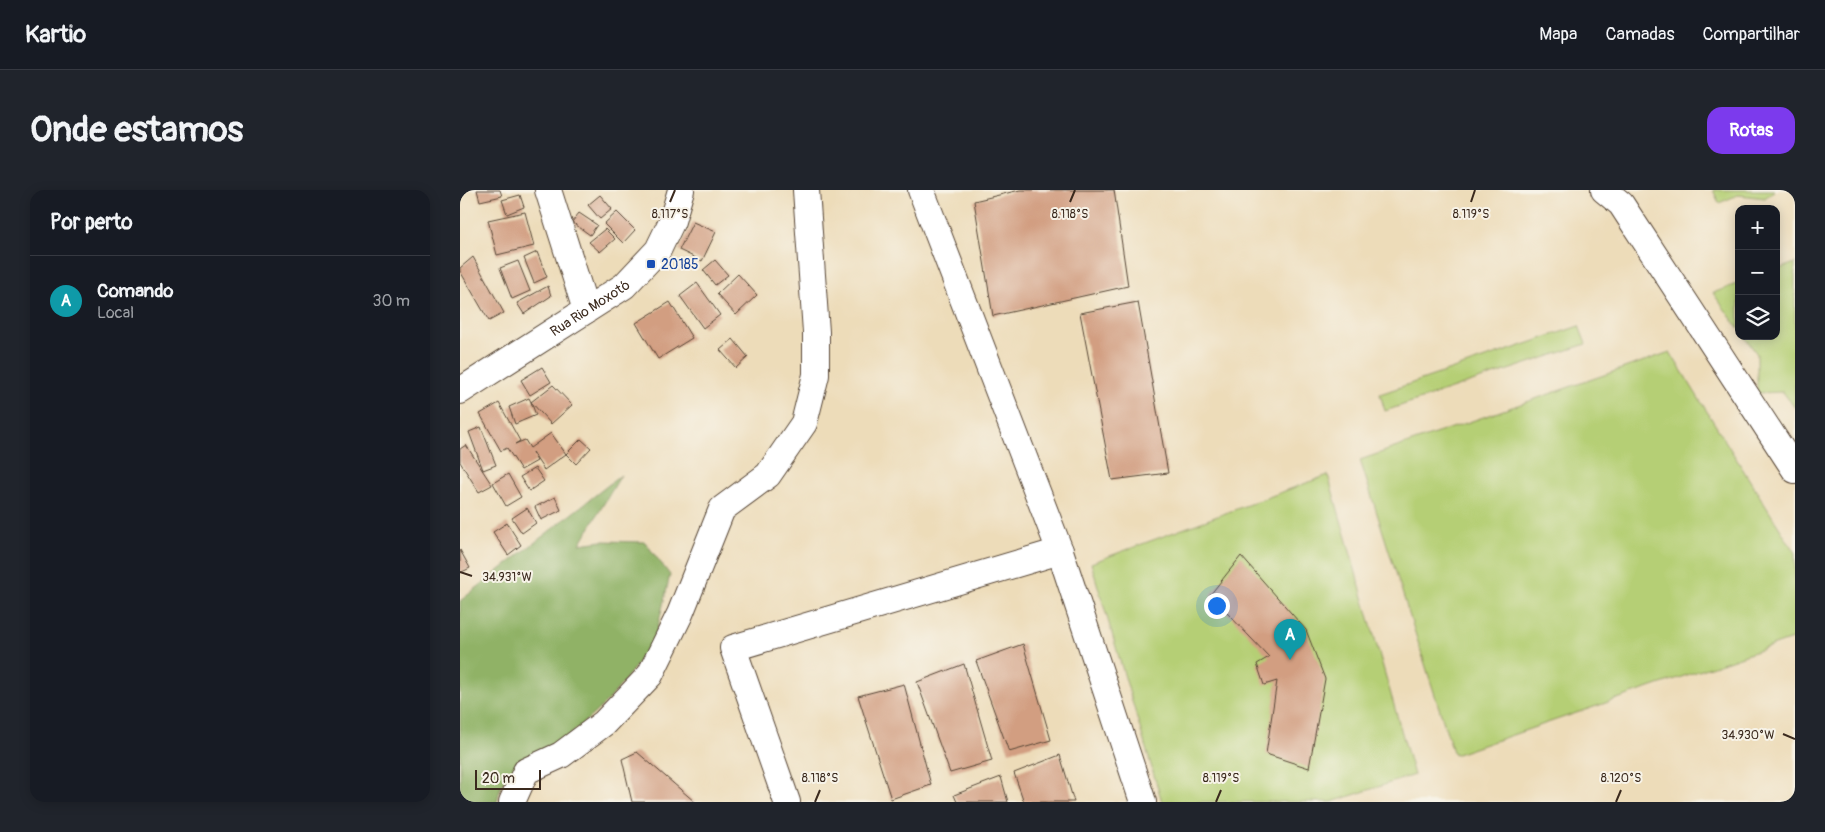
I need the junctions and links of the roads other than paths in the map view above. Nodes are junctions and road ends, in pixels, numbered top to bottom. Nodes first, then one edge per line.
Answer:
1 (548, 190) edge
2 (681, 190) edge
3 (806, 190) edge
4 (921, 190) edge
5 (1604, 190) edge
6 (586, 310) junction
7 (460, 392) edge
8 (1795, 470) edge
9 (1060, 551) junction
10 (512, 802) edge
11 (787, 802) edge
12 (1143, 802) edge

1 - 6 street
2 - 6 street, Rua Rio Moxotó
3 - 10 street
4 - 9 street
5 - 8 street
6 - 7 street, Rua Rio Moxotó
9 - 11 street
9 - 12 street

